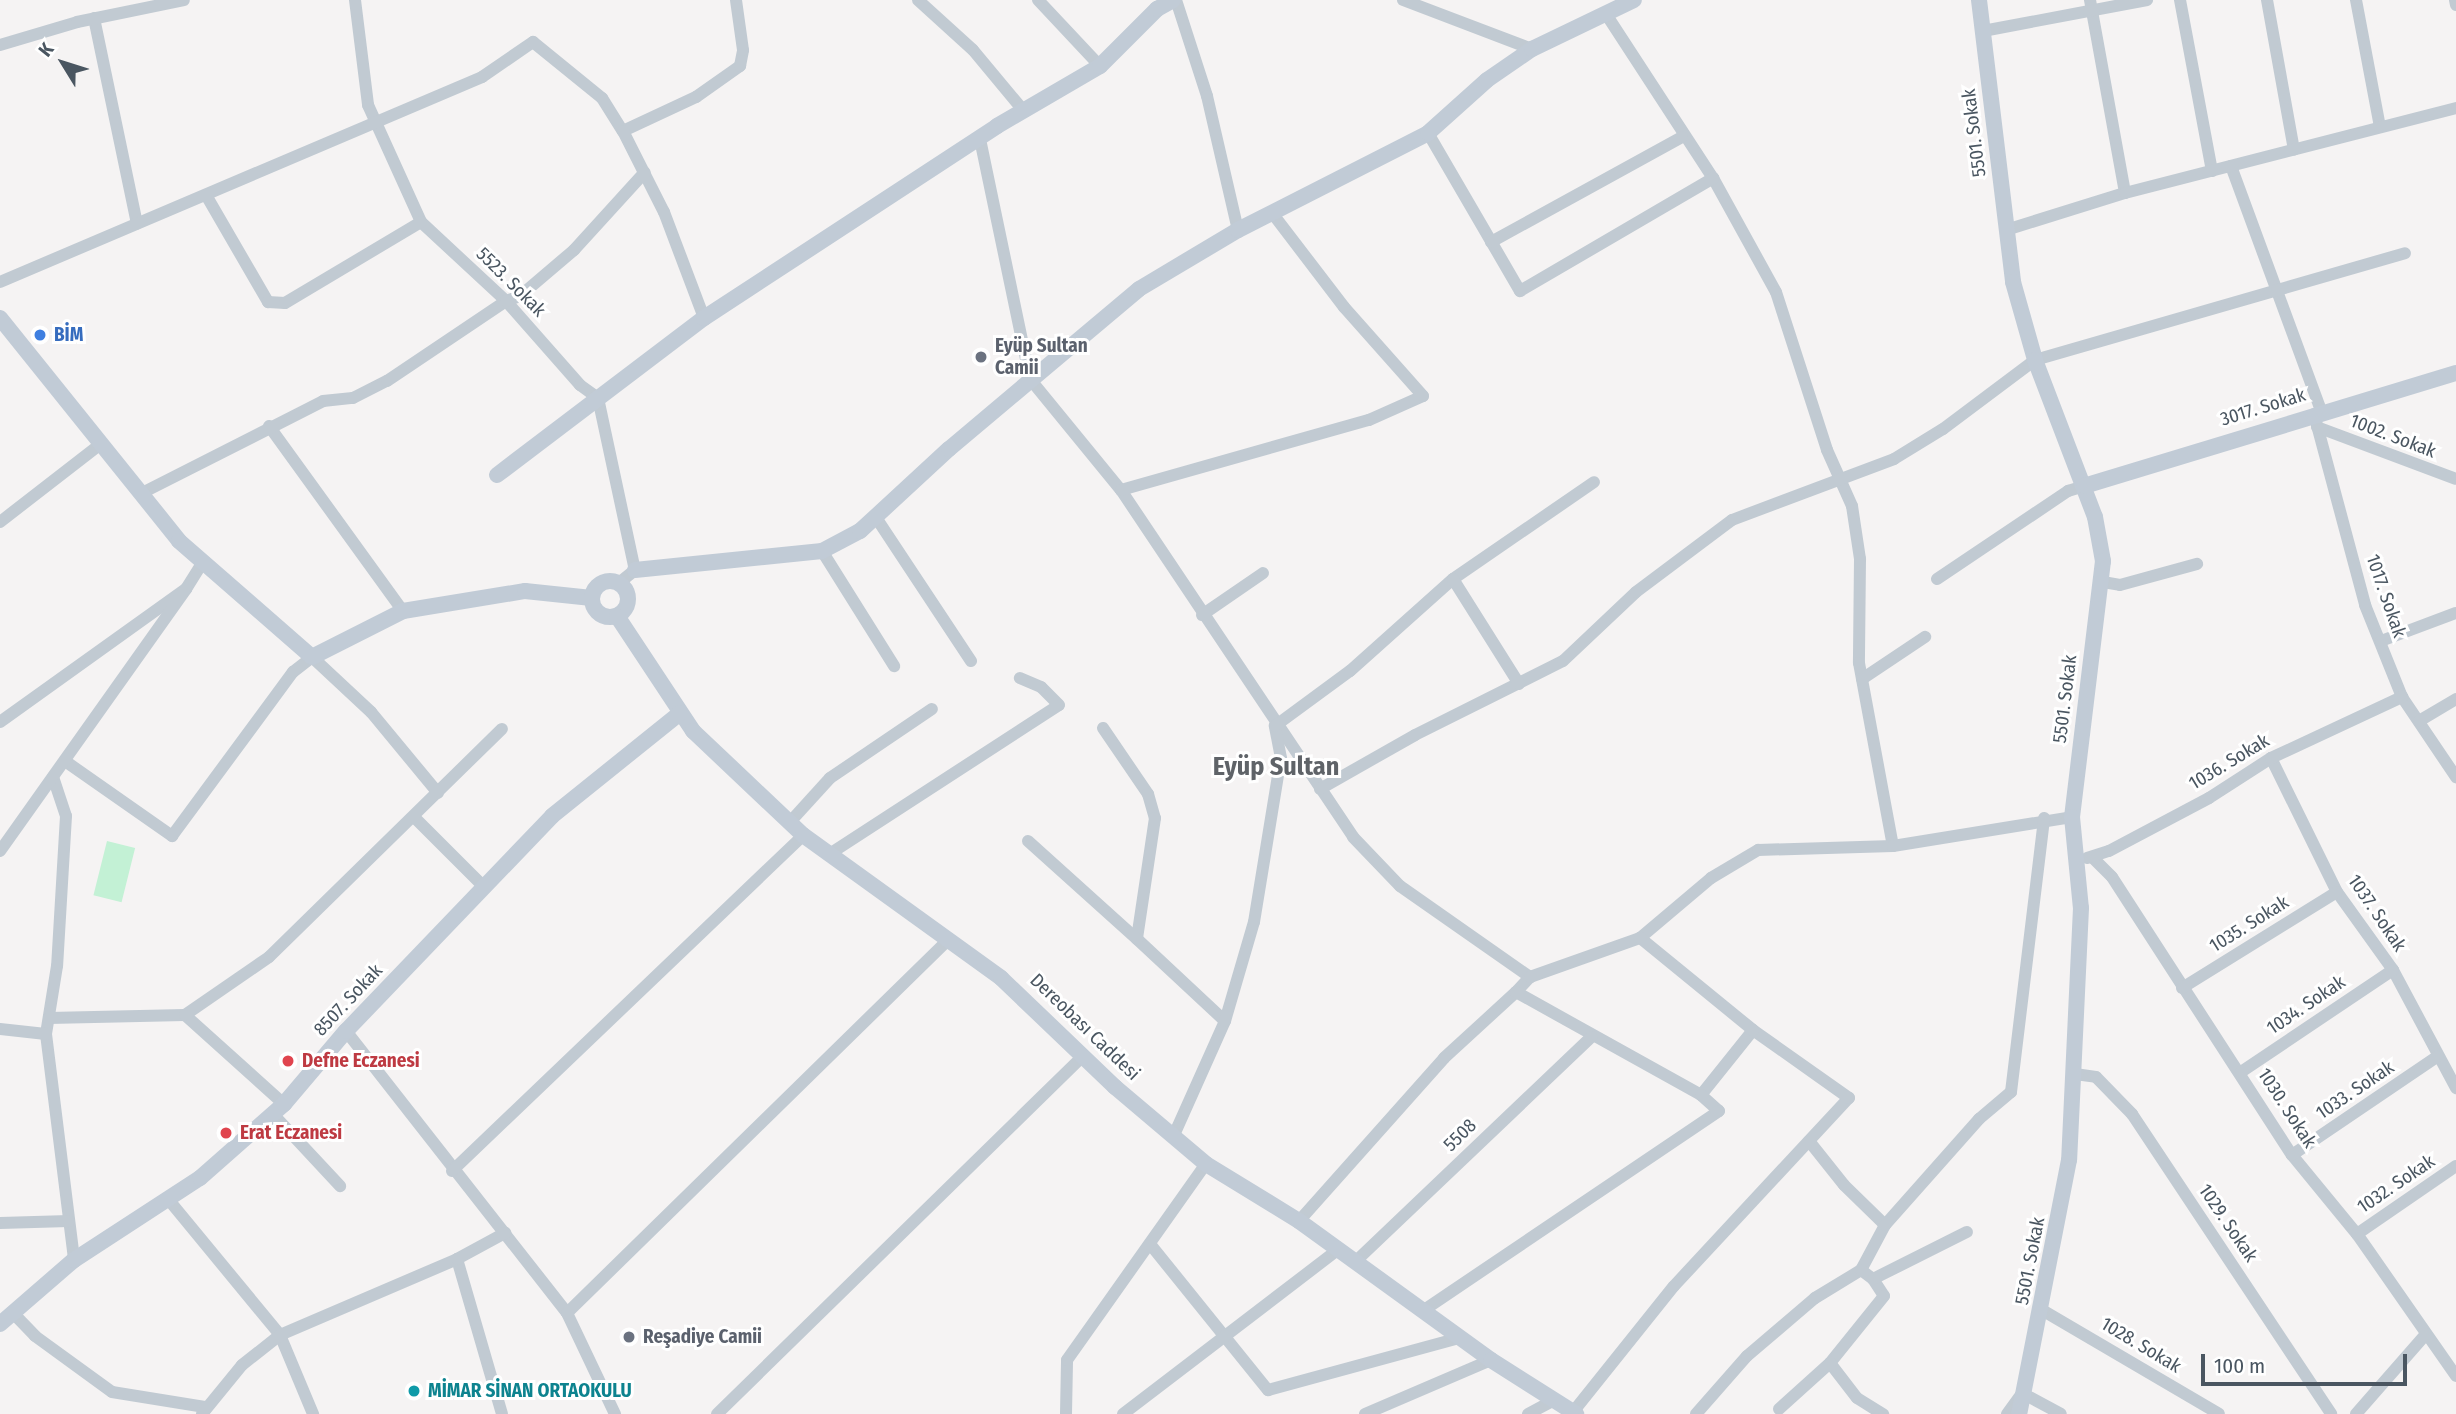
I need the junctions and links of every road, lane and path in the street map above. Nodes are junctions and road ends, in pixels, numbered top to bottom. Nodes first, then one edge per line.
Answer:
1 (184, 0) edge
2 (355, 0) edge
3 (736, 0) edge
4 (918, 0) edge
5 (1038, 0) edge
6 (1174, 0) edge
7 (1403, 0) edge
8 (1633, 0) edge
9 (1979, 0) edge
10 (2147, 0) edge
11 (2180, 0) edge
12 (2267, 0) edge
13 (2356, 0) edge
14 (1152, 5) edge
15 (2092, 6) edge
16 (1606, 14) junction
17 (94, 18) junction
18 (1983, 31) junction
19 (0, 45) edge
20 (1532, 49) junction
21 (1100, 66) junction
22 (2456, 108) edge
23 (1023, 110) junction
24 (377, 123) junction
25 (2380, 128) junction
26 (623, 131) junction
27 (1428, 134) junction
28 (1682, 137) junction
29 (980, 139) junction
30 (2294, 150) junction
31 (2231, 166) junction
32 (2212, 171) junction
33 (645, 172) junction
34 (1713, 178) junction
35 (2125, 193) junction
36 (206, 195) junction
37 (1273, 214) junction
38 (421, 222) junction
39 (137, 225) junction
40 (1238, 230) junction
41 (2006, 230) junction
42 (1491, 242) junction
43 (2405, 253) dead end
44 (0, 282) edge
45 (2273, 288) junction
46 (506, 301) junction
47 (704, 318) junction
48 (1, 322) edge
49 (2035, 360) junction
50 (2456, 373) edge
51 (1030, 379) junction
52 (597, 398) junction
53 (2317, 417) junction
54 (269, 426) junction
55 (102, 443) junction
56 (497, 475) dead end
57 (2456, 479) edge
58 (1841, 481) junction
59 (1594, 482) dead end
60 (2084, 486) junction
61 (1121, 490) junction
62 (142, 493) junction
63 (876, 516) junction
64 (0, 523) edge
65 (822, 551) junction
66 (203, 562) junction
67 (2197, 564) dead end
68 (635, 570) junction
69 (1263, 573) dead end
70 (1453, 579) junction
71 (1937, 579) dead end
72 (2103, 582) junction
73 (619, 583) junction
74 (186, 589) junction
75 (592, 598) junction
76 (403, 611) junction
77 (2456, 612) edge
78 (1202, 615) junction
79 (617, 616) junction
80 (1925, 637) dead end
81 (2381, 641) junction
82 (312, 657) junction
83 (971, 661) dead end
84 (894, 666) dead end
85 (1020, 678) dead end
86 (1862, 679) junction
87 (1519, 684) junction
88 (2402, 697) junction
89 (2456, 699) edge
90 (932, 709) dead end
91 (680, 713) junction
92 (2419, 721) junction
93 (0, 722) edge
94 (1275, 726) junction
95 (1103, 728) dead end
96 (502, 729) dead end
97 (2270, 758) junction
98 (65, 761) junction
99 (2456, 776) edge
100 (53, 777) junction
101 (1321, 789) junction
102 (438, 793) junction
103 (2072, 817) junction
104 (415, 818) junction
105 (2044, 818) junction
106 (790, 822) junction
107 (803, 835) junction
108 (1028, 841) dead end
109 (1893, 846) junction
110 (0, 851) edge
111 (828, 855) junction
112 (2084, 858) junction
113 (484, 887) junction
114 (2337, 892) junction
115 (949, 939) junction
116 (1137, 939) junction
117 (1640, 939) junction
118 (2393, 970) junction
119 (1530, 977) junction
120 (2182, 988) junction
121 (1516, 992) junction
122 (185, 1015) junction
123 (49, 1018) junction
124 (1224, 1021) junction
125 (0, 1030) edge
126 (1753, 1030) junction
127 (346, 1031) junction
128 (46, 1034) junction
129 (1591, 1037) junction
130 (1083, 1056) junction
131 (2438, 1056) junction
132 (2241, 1072) junction
133 (2076, 1074) junction
134 (2456, 1088) edge
135 (1701, 1095) junction
136 (278, 1108) junction
137 (1174, 1135) junction
138 (1810, 1141) junction
139 (2292, 1155) junction
140 (1206, 1164) junction
141 (2456, 1166) edge
142 (452, 1171) junction
143 (340, 1186) dead end
144 (168, 1199) junction
145 (69, 1221) junction
146 (1299, 1221) junction
147 (0, 1223) edge
148 (1885, 1225) junction
149 (1967, 1232) dead end
150 (505, 1233) junction
151 (2357, 1234) junction
152 (1150, 1244) junction
153 (1339, 1249) junction
154 (457, 1259) junction
155 (74, 1260) junction
156 (1356, 1261) junction
157 (1861, 1270) junction
158 (1873, 1279) junction
159 (2042, 1310) junction
160 (1422, 1311) junction
161 (567, 1313) junction
162 (6, 1318) edge
163 (280, 1335) junction
164 (2426, 1335) junction
165 (1225, 1336) junction
166 (1460, 1338) junction
167 (1491, 1360) junction
168 (1830, 1363) junction
169 (2456, 1376) edge
170 (2022, 1393) junction
171 (1554, 1400) junction
172 (1779, 1409) dead end
173 (203, 1411) edge
174 (1575, 1413) edge
175 (313, 1414) edge
176 (502, 1414) edge
177 (615, 1414) edge
178 (717, 1414) edge
179 (1066, 1414) edge
180 (1123, 1414) edge
181 (1365, 1414) edge
182 (1528, 1414) edge
183 (1696, 1414) edge
184 (1883, 1414) edge
185 (2007, 1414) edge
186 (2019, 1414) edge
187 (2061, 1414) edge
188 (2219, 1414) edge
189 (2331, 1414) edge
190 (2356, 1414) edge

1 - 17 street
2 - 24 street, 5523. Sokak
3 - 26 street
4 - 23 street
5 - 21 street
6 - 14 street
6 - 40 street
7 - 20 street
8 - 16 street
9 - 18 street, 5501. Sokak
10 - 15 street
11 - 32 street
12 - 30 street
13 - 25 street
14 - 21 street
15 - 18 street
15 - 35 street
16 - 20 street
16 - 28 street
17 - 19 street
17 - 39 street
18 - 41 street, 5501. Sokak
20 - 27 street
21 - 23 street
22 - 25 street
23 - 29 street
24 - 26 street
24 - 36 street
24 - 38 street, 5523. Sokak
25 - 30 street
26 - 33 street
27 - 37 street
27 - 42 street
28 - 34 street
28 - 42 street
29 - 47 street
29 - 51 street
30 - 31 street
31 - 32 street
31 - 45 street, 1017. Sokak
32 - 35 street
33 - 46 street
33 - 47 street
34 - 42 street
34 - 58 street
35 - 41 street
36 - 38 street
36 - 39 street
37 - 40 street
37 - 61 street
38 - 46 street, 5523. Sokak
39 - 44 street
40 - 51 street
41 - 49 street, 5501. Sokak
43 - 45 street
45 - 49 street
45 - 53 street, 1017. Sokak
46 - 52 street, 5523. Sokak
46 - 54 street
47 - 52 street
48 - 55 street
49 - 58 street
49 - 60 street, 5501. Sokak
50 - 53 street, 3017. Sokak
51 - 61 street
51 - 63 street
52 - 56 street
52 - 68 street
53 - 57 street, 1002. Sokak
53 - 60 street, 3017. Sokak
53 - 81 street, 1017. Sokak
54 - 62 street
54 - 76 street
55 - 62 street
55 - 64 street
58 - 86 street
58 - 87 street
59 - 70 street
60 - 71 street
60 - 72 street, 5501. Sokak
61 - 78 street
62 - 66 street
63 - 65 street
63 - 83 street
65 - 68 street
65 - 84 street
66 - 74 street
66 - 82 street
67 - 72 street
68 - 73 street
69 - 78 street
70 - 87 street
70 - 94 street
72 - 103 street, 5501. Sokak
73 - 75 street
73 - 79 street
74 - 93 street
74 - 98 street
75 - 76 street
75 - 79 street
76 - 82 street
77 - 81 street
78 - 94 street
79 - 91 street, Dereobası Caddesi
80 - 86 street
81 - 88 street, 1017. Sokak
82 - 98 street
82 - 102 street
85 - 111 street
86 - 109 street
87 - 101 street
88 - 92 street, 1017. Sokak
88 - 97 street, 1036. Sokak
89 - 92 street
90 - 106 street
91 - 106 street, Dereobası Caddesi
91 - 113 street, 8507. Sokak
92 - 99 street, 1017. Sokak
94 - 101 street
94 - 124 street
95 - 116 street
96 - 102 street
97 - 112 street, 1036. Sokak
97 - 114 street, 1037. Sokak
98 - 100 street
100 - 110 street
100 - 123 street
101 - 119 street
102 - 104 street
103 - 105 street
103 - 112 street, 5501. Sokak
104 - 113 street
104 - 122 street
105 - 109 street
105 - 148 street
106 - 107 street, Dereobası Caddesi
107 - 111 street, Dereobası Caddesi
107 - 142 street
108 - 116 street
109 - 117 street
111 - 115 street, Dereobası Caddesi
112 - 120 street, 1030. Sokak
112 - 133 street, 5501. Sokak
113 - 127 street, 8507. Sokak
114 - 118 street, 1037. Sokak
114 - 120 street, 1035. Sokak
115 - 130 street, Dereobası Caddesi
115 - 161 street
116 - 124 street
117 - 119 street
117 - 126 street
118 - 131 street, 1037. Sokak
118 - 132 street, 1034. Sokak
119 - 121 street
120 - 132 street, 1030. Sokak
121 - 129 street
121 - 146 street
122 - 123 street
122 - 136 street
123 - 128 street
124 - 137 street
125 - 128 street
126 - 135 street
126 - 138 street
127 - 136 street, 8507. Sokak
127 - 142 street
128 - 145 street
129 - 135 street
129 - 156 street, 5508
130 - 137 street, Dereobası Caddesi
130 - 178 street
131 - 134 street, 1037. Sokak
131 - 139 street, 1033. Sokak
132 - 139 street, 1030. Sokak
133 - 159 street, 5501. Sokak
133 - 189 street, 1029. Sokak
135 - 160 street
136 - 143 street
136 - 144 street, 8507. Sokak
137 - 140 street, Dereobası Caddesi
138 - 148 street
138 - 174 street
139 - 151 street, 1030. Sokak
140 - 146 street, Dereobası Caddesi
140 - 152 street
141 - 151 street, 1032. Sokak
142 - 150 street
144 - 155 street, 8507. Sokak
144 - 163 street
145 - 147 street
145 - 155 street
146 - 153 street, Dereobası Caddesi
148 - 157 street
149 - 158 street
150 - 154 street
150 - 161 street
151 - 164 street, 1030. Sokak
152 - 165 street
152 - 179 street
153 - 156 street, Dereobası Caddesi
153 - 165 street
154 - 163 street
154 - 176 street
155 - 162 street, 8507. Sokak
156 - 160 street, Dereobası Caddesi
157 - 158 street
157 - 183 street
158 - 168 street
159 - 170 street, 5501. Sokak
159 - 188 street, 1028. Sokak
160 - 166 street, Dereobası Caddesi
161 - 177 street
162 - 173 street
163 - 173 street
163 - 175 street
164 - 169 street, 1030. Sokak
164 - 190 street
165 - 166 street
165 - 180 street
166 - 167 street, Dereobası Caddesi
167 - 171 street, Dereobası Caddesi
167 - 181 street
168 - 172 street
168 - 184 street
170 - 185 street
170 - 186 street, 5501. Sokak
170 - 187 street
171 - 174 street, Dereobası Caddesi
171 - 182 street

